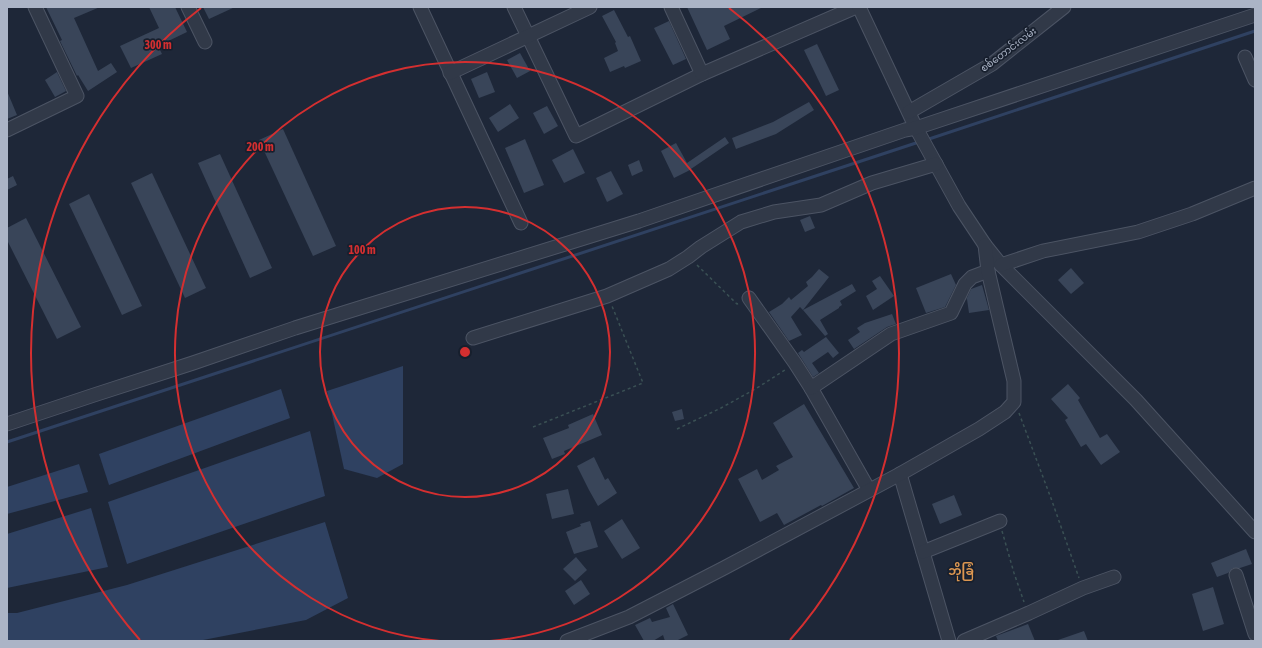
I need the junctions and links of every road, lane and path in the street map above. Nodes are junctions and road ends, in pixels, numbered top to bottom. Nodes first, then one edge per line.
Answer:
1 (35, 7) edge
2 (188, 7) edge
3 (420, 7) edge
4 (514, 7) edge
5 (590, 7) edge
6 (671, 7) edge
7 (858, 7) edge
8 (1064, 7) edge
9 (1255, 15) edge
10 (528, 37) junction
11 (205, 42) dead end
12 (1245, 57) dead end
13 (450, 73) junction
14 (702, 74) junction
15 (1255, 80) edge
16 (909, 112) junction
17 (916, 128) junction
18 (7, 130) edge
19 (936, 164) junction
20 (1255, 188) edge
21 (521, 223) dead end
22 (985, 245) junction
23 (688, 257) junction
24 (1001, 265) junction
25 (988, 271) junction
26 (608, 296) junction
27 (749, 298) joint
28 (473, 338) dead end
29 (795, 363) junction
30 (811, 388) junction
31 (1014, 402) junction
32 (7, 424) edge
33 (533, 427) dead end
34 (677, 429) dead end
35 (900, 474) junction
36 (869, 490) junction
37 (1000, 520) joint
38 (1255, 532) edge
39 (923, 552) junction
40 (1236, 575) dead end
41 (1114, 577) dead end
42 (1082, 588) junction
43 (1029, 613) junction
44 (1255, 634) edge
45 (567, 641) edge
46 (949, 641) edge
47 (964, 641) edge

1 - 18 street
2 - 11 street
3 - 13 street
4 - 10 street
5 - 10 street
6 - 14 street
7 - 14 street
7 - 16 street
8 - 16 street, စစ်တောင်းလမ်း
9 - 17 street
10 - 13 street
10 - 14 street
12 - 15 street
13 - 21 street
16 - 17 street
17 - 19 street
17 - 32 street
19 - 22 street
19 - 23 street
20 - 24 street
22 - 24 street
22 - 25 street
23 - 26 street
23 - 27 path
24 - 38 street
25 - 30 street
25 - 31 street
26 - 28 street
26 - 33 path
27 - 29 street
29 - 30 street
29 - 34 path
30 - 36 street
31 - 35 street
31 - 42 path
35 - 36 street
35 - 39 street
36 - 45 street
37 - 39 street
37 - 43 path
39 - 46 street
40 - 44 street
41 - 42 street
42 - 43 street
43 - 47 street

